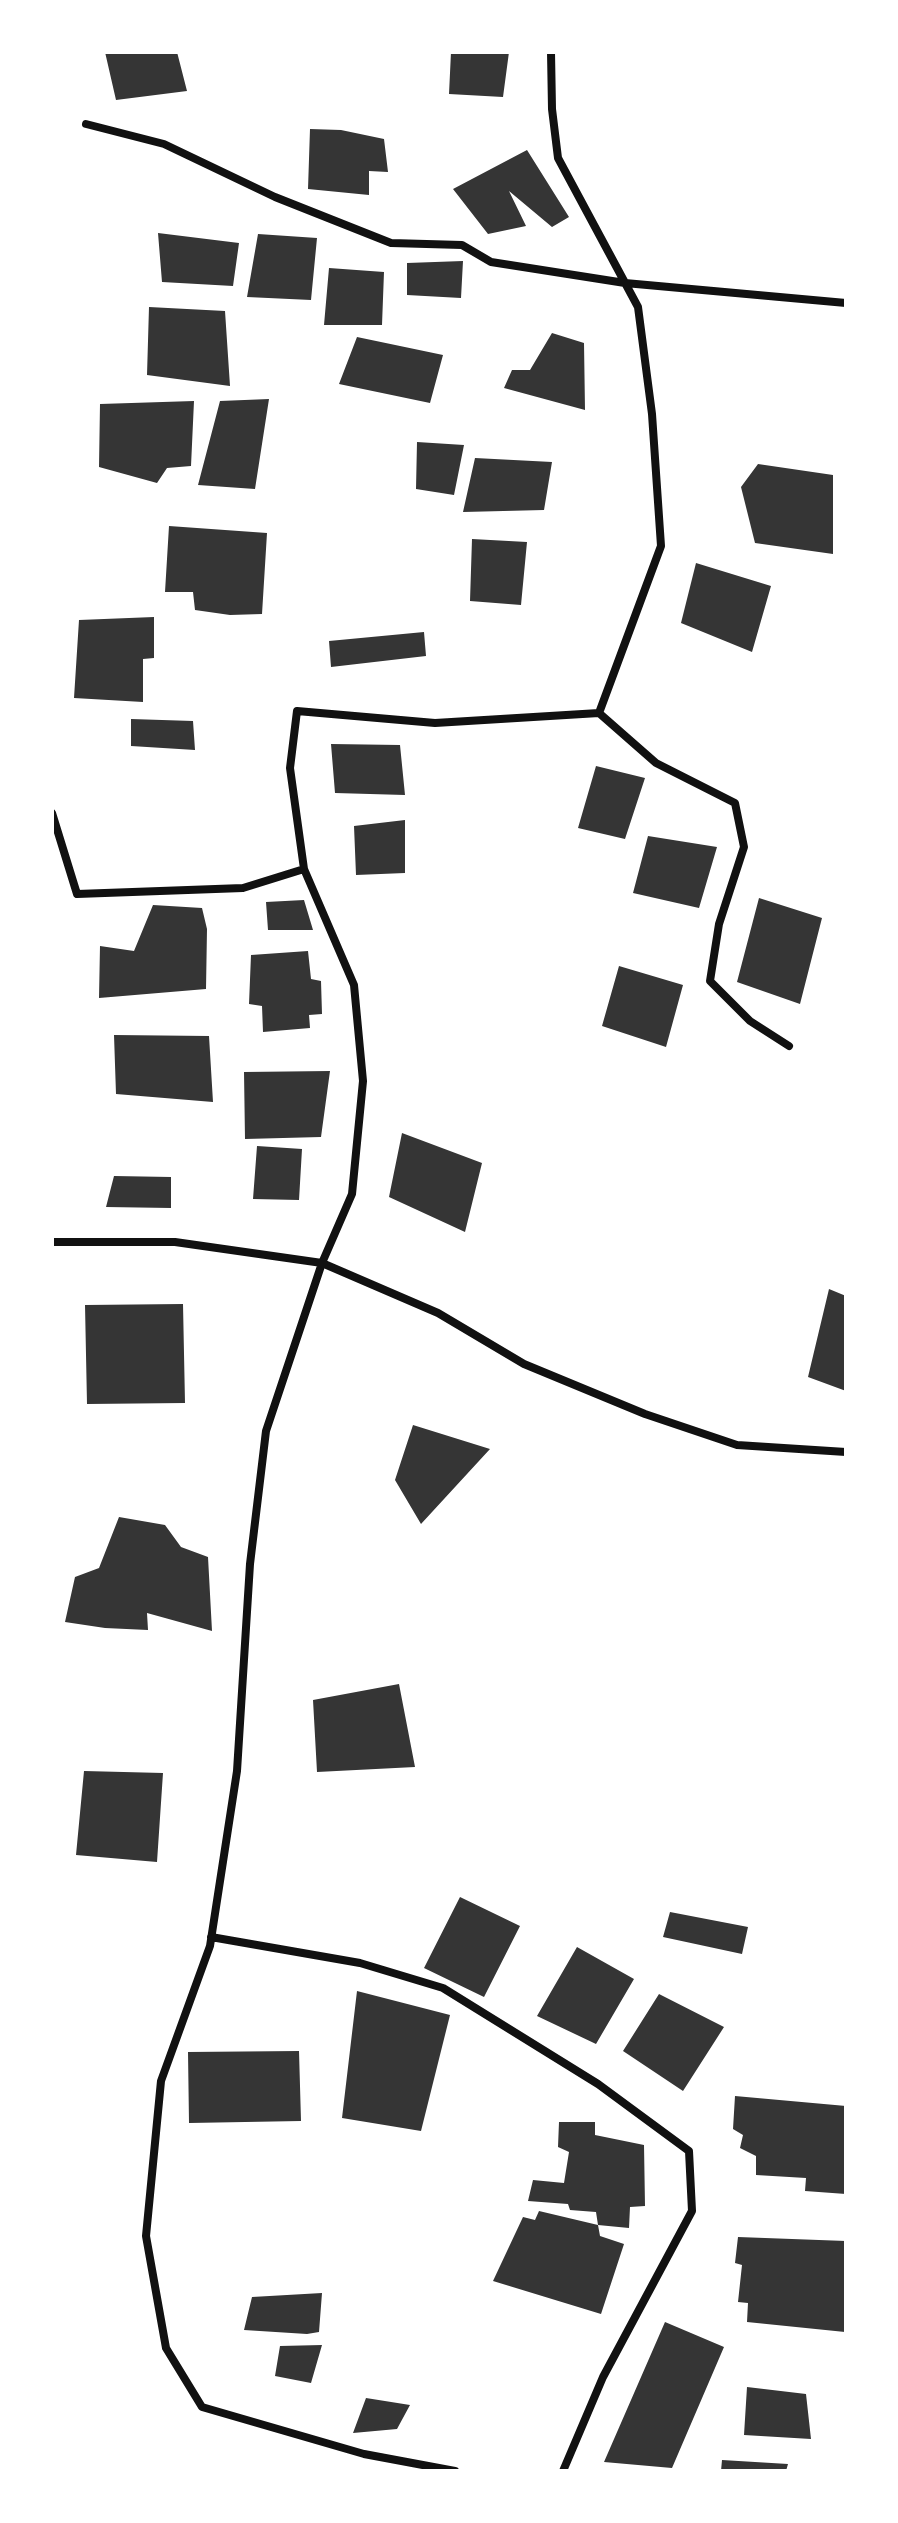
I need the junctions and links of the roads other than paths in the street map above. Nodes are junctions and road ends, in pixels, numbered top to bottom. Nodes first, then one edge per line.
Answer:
1 (551, 52) edge
2 (86, 124) dead end
3 (625, 283) junction
4 (846, 303) edge
5 (599, 713) junction
6 (52, 813) edge
7 (304, 869) junction
8 (789, 1046) dead end
9 (52, 1242) edge
10 (322, 1263) junction
11 (846, 1452) edge
12 (211, 1937) junction
13 (455, 2471) edge
14 (563, 2471) edge

1 - 3 street
2 - 3 street
3 - 4 street
3 - 5 street
5 - 7 street
5 - 8 street
6 - 7 street
7 - 10 street
9 - 10 street
10 - 11 street
10 - 12 street
12 - 13 street
12 - 14 street

